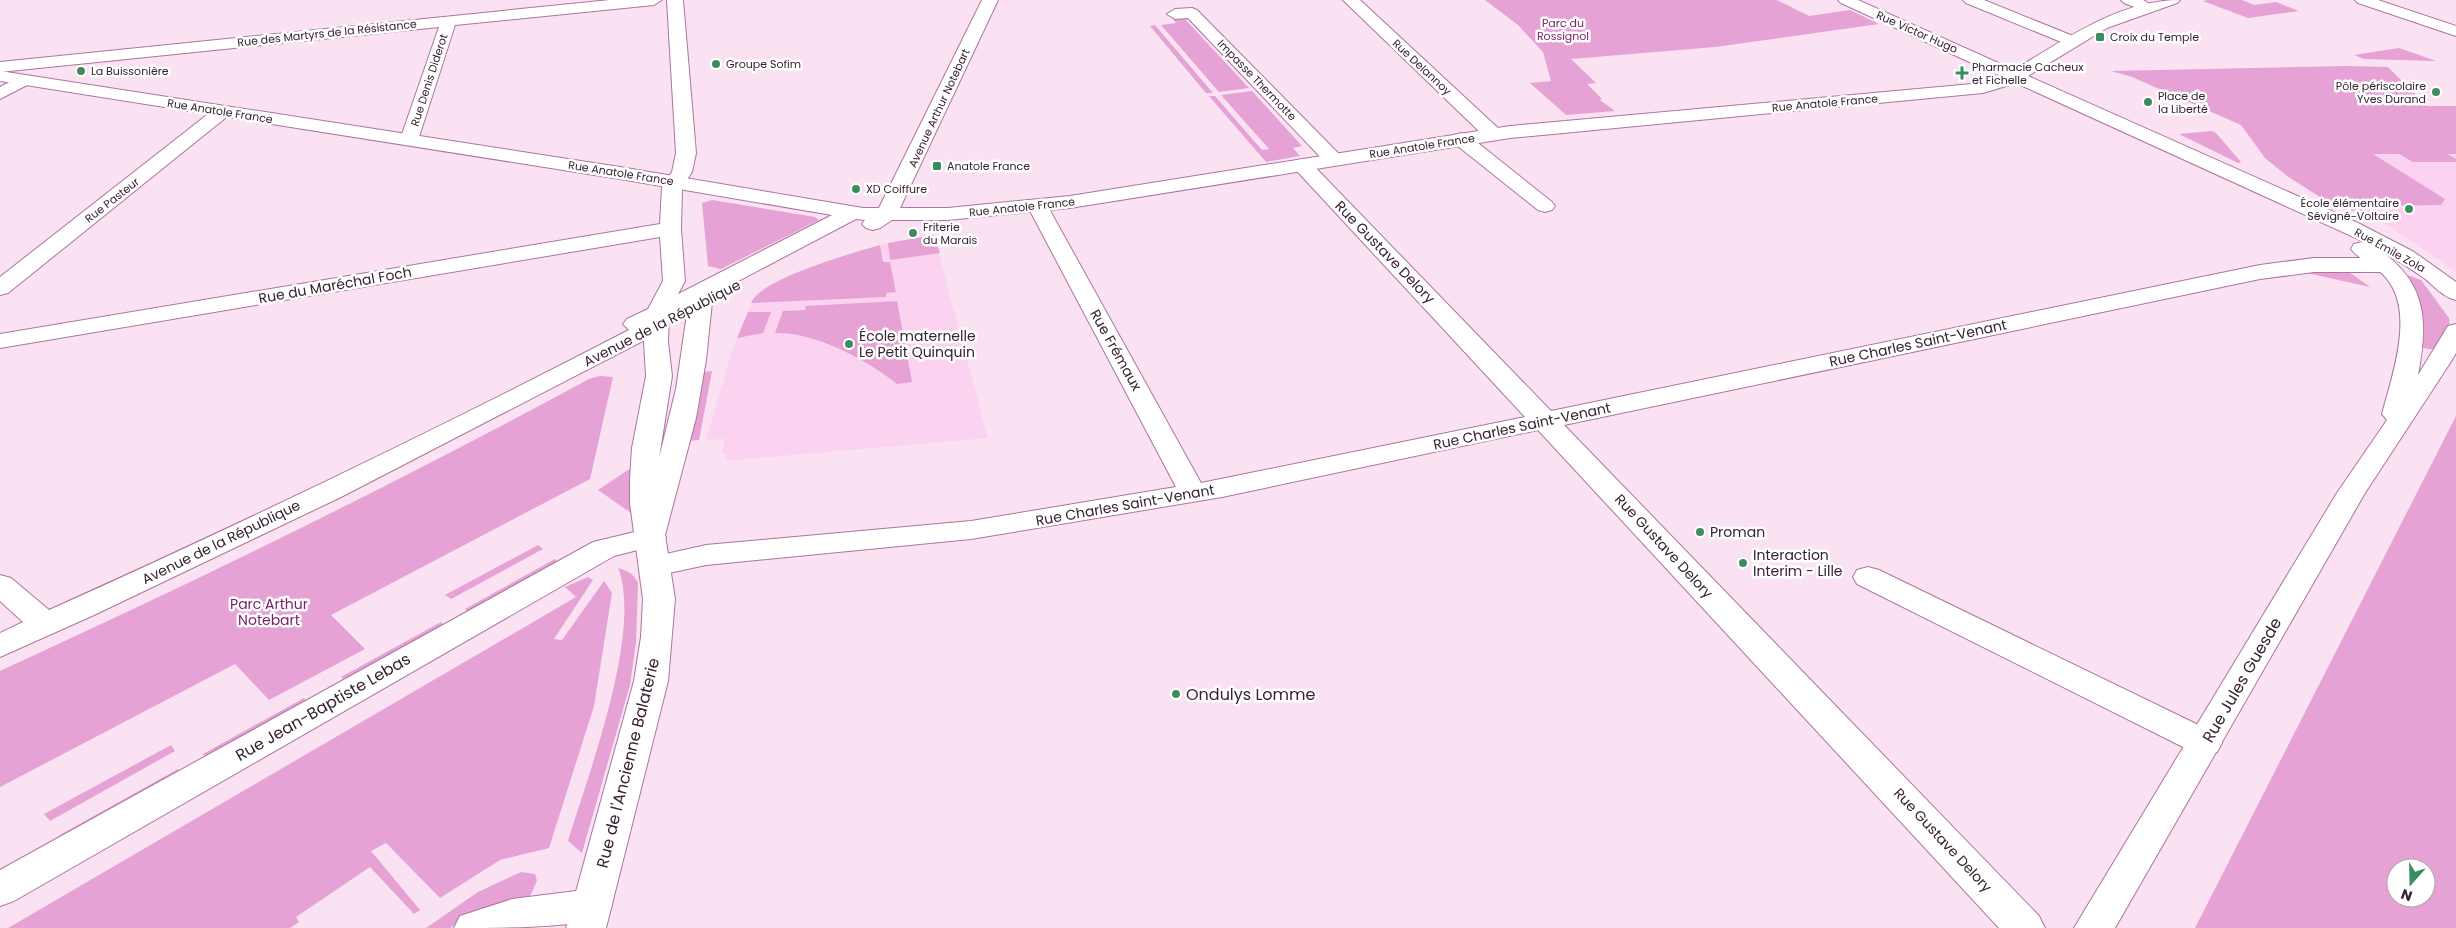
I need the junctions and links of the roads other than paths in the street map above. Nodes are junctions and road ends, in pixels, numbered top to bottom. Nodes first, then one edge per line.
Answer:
1 (654, 0) edge
2 (675, 0) edge
3 (990, 0) edge
4 (1351, 0) edge
5 (1846, 0) edge
6 (1971, 0) edge
7 (2129, 0) edge
8 (2172, 0) edge
9 (2363, 0) edge
10 (2147, 7) junction
11 (1175, 14) dead end
12 (449, 20) junction
13 (2456, 31) edge
14 (2072, 41) junction
15 (0, 66) edge
16 (0, 76) edge
17 (2015, 77) junction
18 (23, 80) junction
19 (0, 94) edge
20 (223, 111) junction
21 (1493, 134) junction
22 (1461, 139) junction
23 (410, 140) junction
24 (1334, 160) junction
25 (1302, 165) junction
26 (2237, 178) junction
27 (675, 182) junction
28 (1545, 206) dead end
29 (1038, 207) junction
30 (854, 212) junction
31 (886, 215) junction
32 (670, 229) junction
33 (2385, 265) junction
34 (2427, 281) junction
35 (0, 288) edge
36 (689, 293) junction
37 (2456, 293) edge
38 (2456, 316) edge
39 (657, 319) junction
40 (2456, 331) edge
41 (0, 342) edge
42 (1545, 420) junction
43 (2390, 432) junction
44 (1193, 493) junction
45 (653, 551) junction
46 (1868, 577) dead end
47 (0, 585) edge
48 (44, 625) junction
49 (0, 646) edge
50 (2205, 743) junction
51 (0, 889) edge
52 (589, 917) edge
53 (474, 928) edge
54 (2025, 928) edge
55 (2094, 928) edge

1 - 12 street, Rue des Martyrs de la Résistance
2 - 27 street, Rue de l'Ancienne Balaterie
3 - 31 street, Avenue Arthur Notebart
4 - 21 street, Rue Delannoy
5 - 17 street, Rue Victor Hugo
6 - 14 street
7 - 10 street
8 - 10 street, Rue Anatole France
9 - 13 street
10 - 14 street, Rue Anatole France
11 - 24 street, Impasse Thermotte
12 - 15 street, Rue des Martyrs de la Résistance
12 - 23 street, Rue Denis Diderot
14 - 17 street, Rue Anatole France
16 - 18 street, Rue Anatole France
17 - 21 street, Rue Anatole France
17 - 26 street, Rue Émile Zola
18 - 19 street
18 - 20 street, Rue Anatole France
20 - 23 street, Rue Anatole France
20 - 35 street, Rue Pasteur
21 - 22 street, Rue Anatole France
22 - 24 street, Rue Anatole France
22 - 28 street
23 - 27 street, Rue Anatole France
24 - 25 street, Rue Anatole France
25 - 29 street, Rue Anatole France
25 - 42 street, Rue Gustave Delory
26 - 33 street, Rue Émile Zola
26 - 37 street, Rue Émile Zola
27 - 30 street, Rue Anatole France
27 - 32 street, Rue de l'Ancienne Balaterie
29 - 31 street, Rue Anatole France
29 - 44 street, Rue Frémaux
30 - 31 street, Rue Anatole France
30 - 36 street, Avenue de la République
31 - 36 street, Avenue de la République
32 - 36 street, Rue de l'Ancienne Balaterie
32 - 41 street, Rue du Maréchal Foch
33 - 34 street
33 - 42 street, Rue Charles Saint-Venant
33 - 43 street, Rue Jules Guesde
34 - 37 street
34 - 38 street
36 - 39 street
36 - 39 street, Avenue de la République
36 - 45 street, Rue de l'Ancienne Balaterie
39 - 45 street, Rue de l'Ancienne Balaterie
39 - 48 street, Avenue de la République
40 - 43 street, Rue Jules Guesde
42 - 44 street, Rue Charles Saint-Venant
42 - 54 street, Rue Gustave Delory
43 - 50 street, Rue Jules Guesde
44 - 45 street, Rue Charles Saint-Venant
45 - 51 street, Rue Jean-Baptiste Lebas
45 - 52 street, Rue de l'Ancienne Balaterie
46 - 50 street
47 - 48 street
48 - 49 street, Avenue de la République
50 - 55 street, Rue Jules Guesde
52 - 53 street

